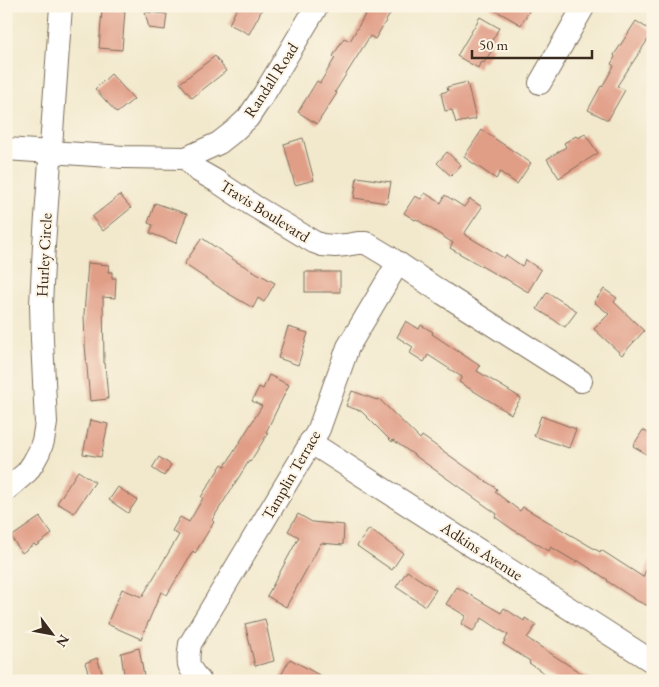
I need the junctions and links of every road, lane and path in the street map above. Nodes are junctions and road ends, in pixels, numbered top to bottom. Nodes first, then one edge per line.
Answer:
1 (61, 6) edge
2 (317, 6) edge
3 (584, 6) edge
4 (540, 83) dead end
5 (6, 149) edge
6 (50, 152) junction
7 (186, 158) junction
8 (398, 263) junction
9 (581, 381) dead end
10 (310, 442) junction
11 (6, 490) edge
12 (653, 662) edge
13 (200, 681) edge

1 - 6 street, Hurley Circle
2 - 7 street, Randall Road
3 - 4 street
5 - 6 street
6 - 7 street
6 - 11 street, Hurley Circle
7 - 8 street, Travis Boulevard
8 - 9 street, Travis Boulevard
8 - 10 street, Tamplin Terrace
10 - 12 street, Adkins Avenue
10 - 13 street, Tamplin Terrace

